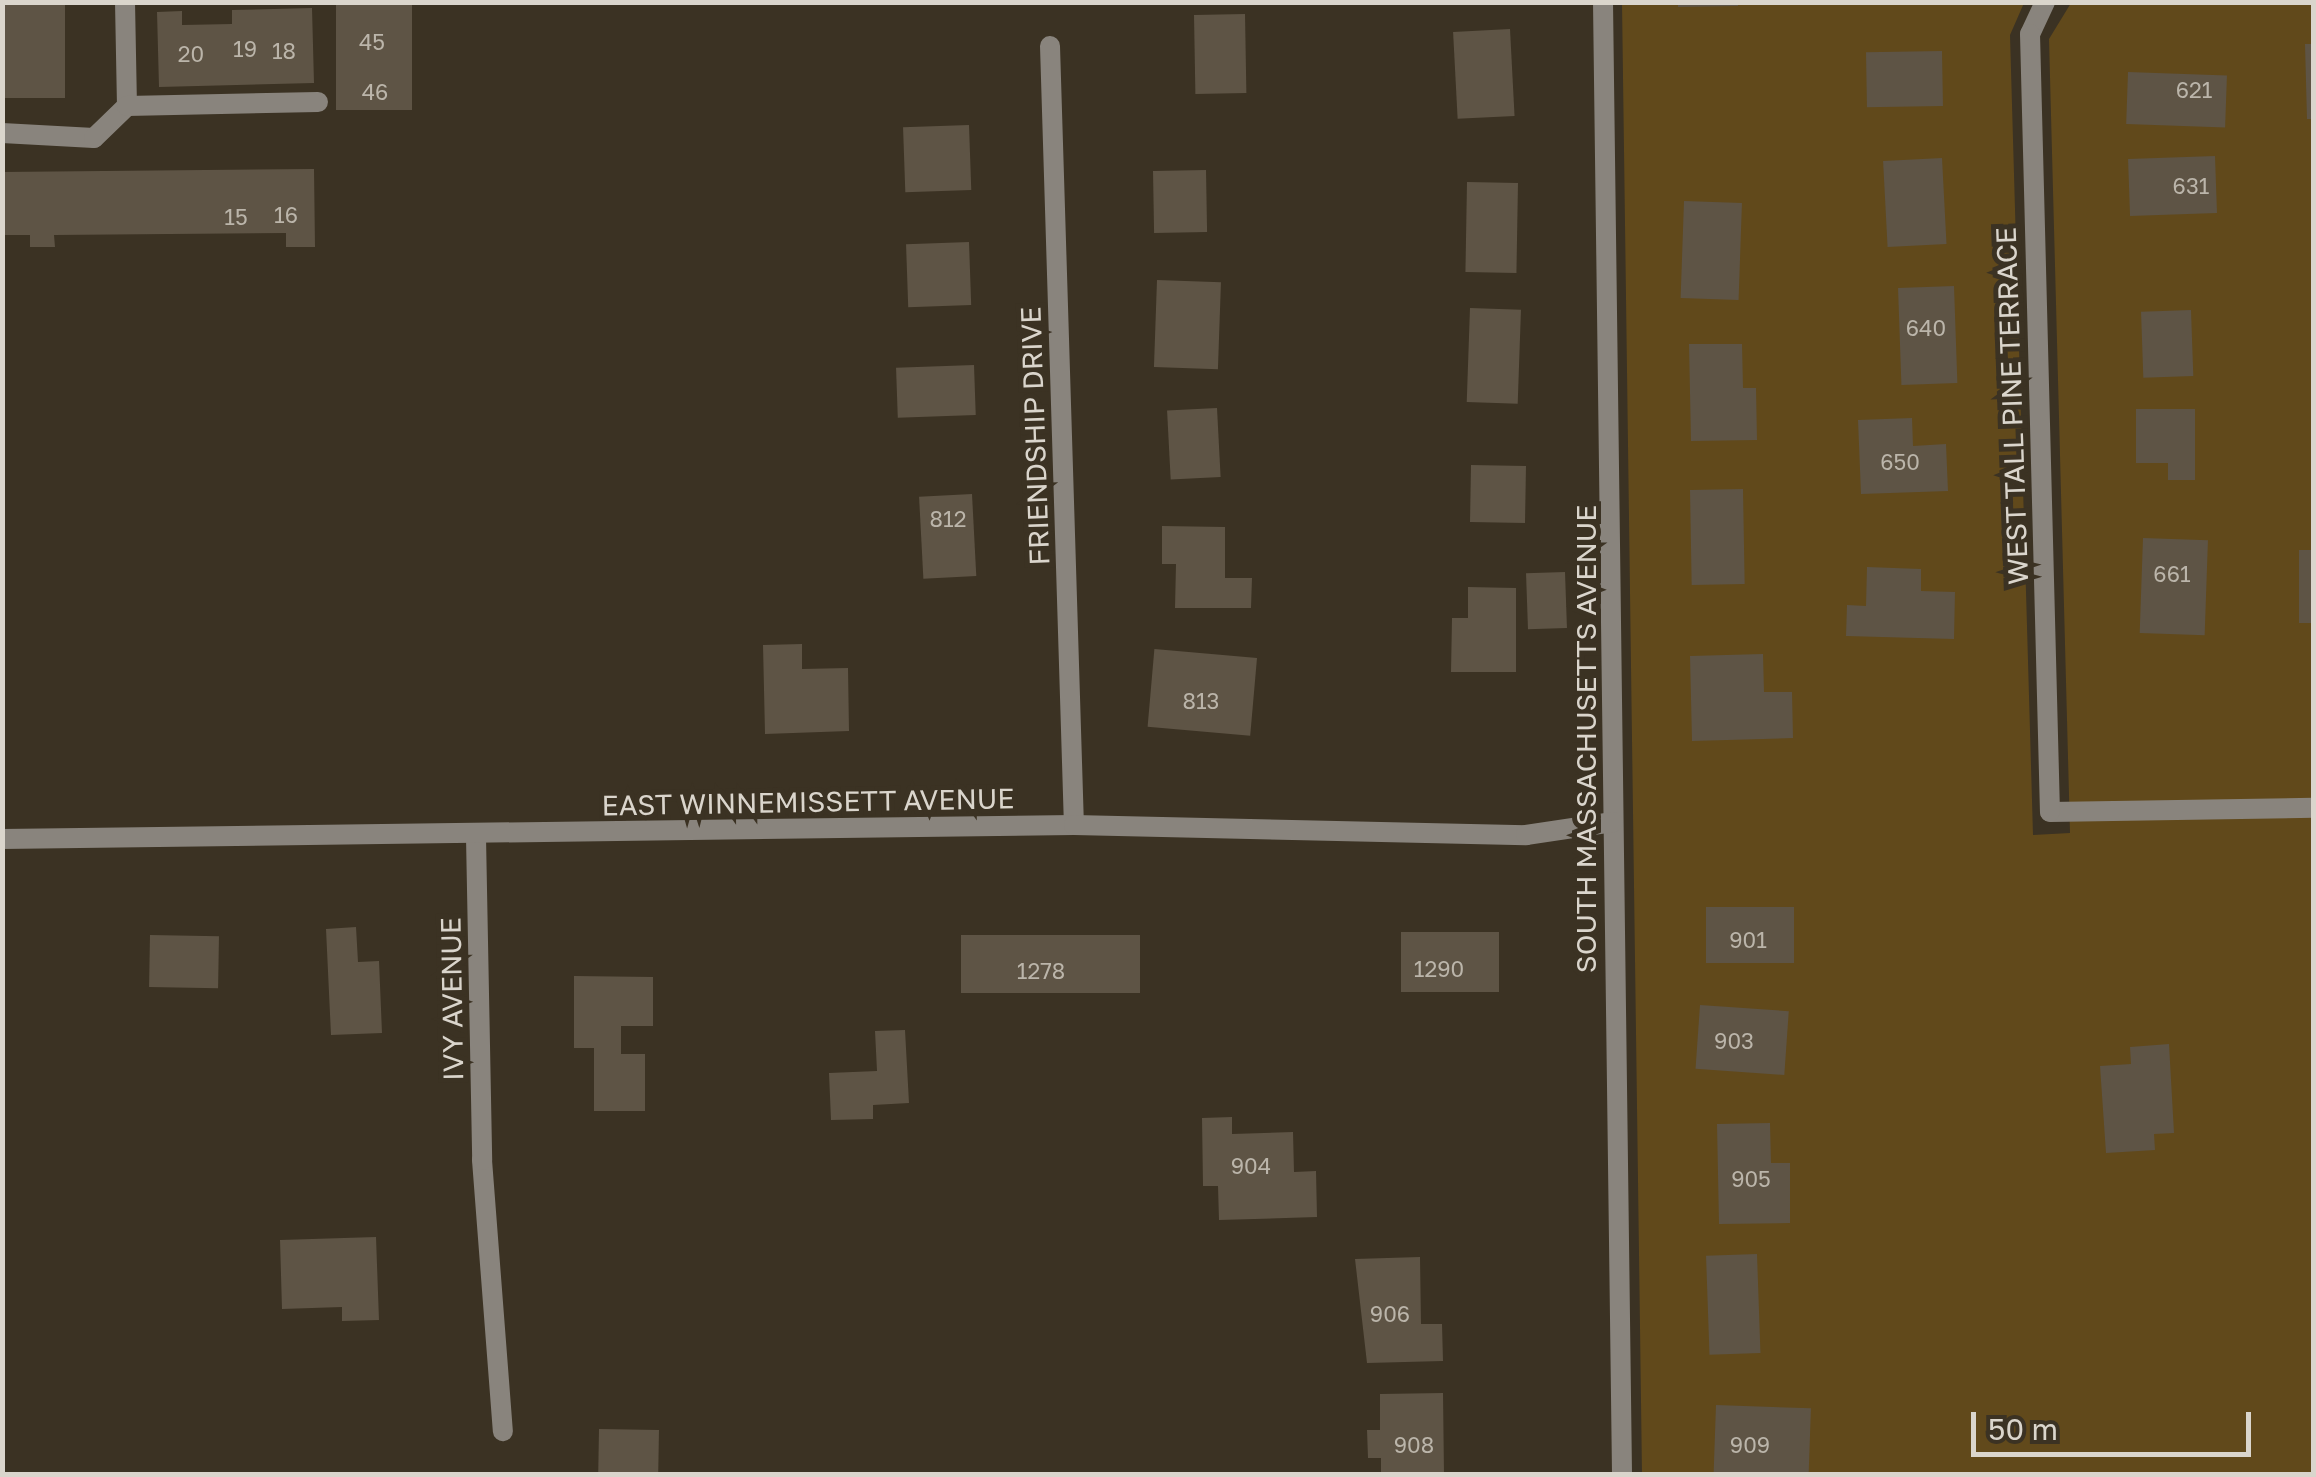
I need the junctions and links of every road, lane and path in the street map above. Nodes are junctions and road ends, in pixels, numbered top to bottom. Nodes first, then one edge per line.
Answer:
1 (125, 2) edge
2 (1603, 2) edge
3 (2046, 2) edge
4 (1050, 46) dead end
5 (318, 102) dead end
6 (127, 106) junction
7 (2, 133) edge
8 (2314, 808) edge
9 (1614, 822) junction
10 (1074, 825) junction
11 (476, 836) junction
12 (2, 839) edge
13 (503, 1431) dead end
14 (1622, 1474) edge

1 - 6 street
2 - 9 street, SOUTH MASSACHUSETTS AVENUE
3 - 8 street, WEST TALL PINE TERRACE
4 - 10 street, FRIENDSHIP DRIVE
5 - 6 street
6 - 7 street
9 - 10 street, EAST WINNEMISSETT AVENUE
9 - 14 street, SOUTH MASSACHUSETTS AVENUE
10 - 11 street, EAST WINNEMISSETT AVENUE
11 - 12 street, EAST WINNEMISSETT AVENUE
11 - 13 street, IVY AVENUE

